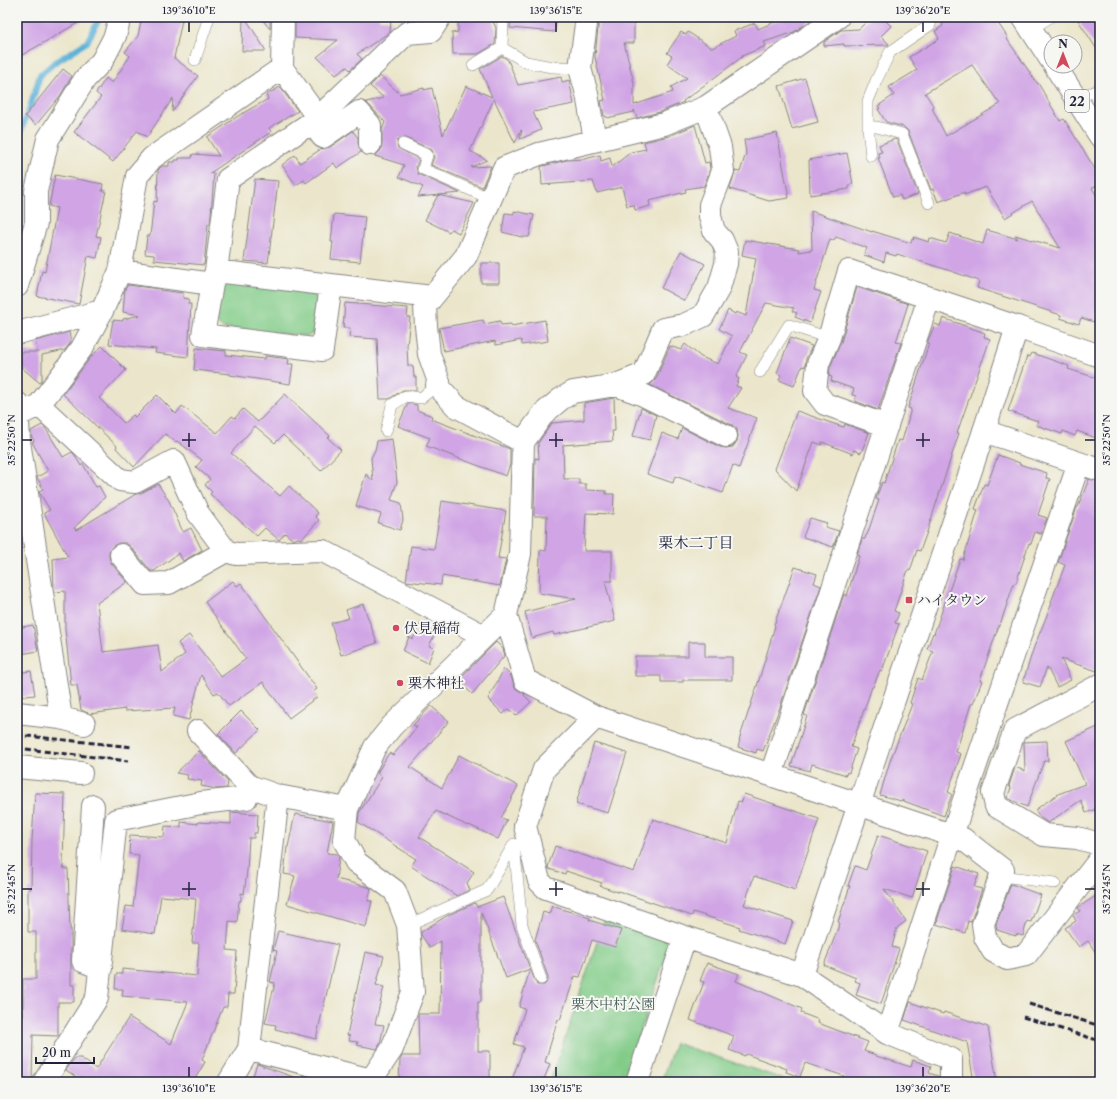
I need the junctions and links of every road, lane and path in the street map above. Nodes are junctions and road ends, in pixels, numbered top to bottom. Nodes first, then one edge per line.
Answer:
1 (120, 17) edge
2 (209, 17) edge
3 (283, 17) edge
4 (440, 17) edge
5 (503, 17) edge
6 (587, 17) edge
7 (838, 17) edge
8 (932, 17) edge
9 (1050, 17) edge
10 (1027, 23) edge
11 (502, 48) junction
12 (1043, 48) edge
13 (195, 60) dead end
14 (474, 65) dead end
15 (282, 68) junction
16 (580, 68) junction
17 (1060, 74) edge
18 (1100, 88) edge
19 (1075, 98) junction
20 (706, 106) junction
21 (315, 121) junction
22 (868, 127) junction
23 (1100, 136) edge
24 (595, 140) junction
25 (370, 144) dead end
26 (403, 144) dead end
27 (871, 156) dead end
28 (491, 199) junction
29 (929, 203) dead end
30 (22, 256) edge
31 (120, 271) junction
32 (214, 278) junction
33 (331, 285) junction
34 (17, 286) edge
35 (432, 297) junction
36 (929, 298) junction
37 (102, 311) junction
38 (1017, 327) junction
39 (17, 333) edge
40 (829, 338) junction
41 (1100, 356) edge
42 (760, 372) dead end
43 (616, 384) junction
44 (437, 385) junction
45 (39, 405) junction
46 (17, 409) edge
47 (887, 426) junction
48 (386, 431) dead end
49 (984, 431) junction
50 (726, 436) dead end
51 (523, 442) junction
52 (1078, 463) junction
53 (1100, 470) edge
54 (226, 551) junction
55 (121, 555) dead end
56 (506, 615) junction
57 (484, 636) junction
58 (1100, 685) edge
59 (17, 713) edge
60 (596, 717) junction
61 (61, 718) junction
62 (84, 724) dead end
63 (198, 731) dead end
64 (17, 767) edge
65 (81, 773) dead end
66 (771, 775) junction
67 (249, 786) junction
68 (168, 794) dead end
69 (278, 796) junction
70 (201, 803) junction
71 (860, 805) junction
72 (93, 806) dead end
73 (347, 809) junction
74 (525, 826) junction
75 (952, 835) junction
76 (514, 844) junction
77 (1095, 850) edge
78 (1003, 870) junction
79 (1055, 883) dead end
80 (408, 925) junction
81 (685, 937) junction
82 (101, 968) junction
83 (802, 975) junction
84 (541, 979) dead end
85 (887, 1033) junction
86 (250, 1049) junction
87 (368, 1081) edge
88 (44, 1082) edge
89 (229, 1082) edge
90 (637, 1082) edge
91 (950, 1082) edge

1 - 30 street
2 - 13 lane
3 - 15 street
4 - 21 street
5 - 11 lane
6 - 16 street
7 - 20 street
8 - 22 lane
9 - 10 lane
10 - 12 street
11 - 14 lane
11 - 16 lane
15 - 21 street
15 - 31 street
16 - 24 street
17 - 19 street, 22
18 - 19 lane
19 - 23 street, 22
20 - 24 street
20 - 43 street
21 - 25 street
21 - 32 street
22 - 27 lane
22 - 29 lane
24 - 28 street
26 - 28 lane
28 - 35 street
30 - 34 street
31 - 32 street
31 - 37 street
32 - 33 street
32 - 33 street
33 - 35 street
35 - 44 street
36 - 38 street
36 - 40 street
36 - 47 street
37 - 39 street
37 - 45 street
38 - 41 street
38 - 49 street
40 - 42 lane
40 - 47 street
43 - 50 street
43 - 51 street
44 - 48 lane
44 - 51 street
45 - 46 street
45 - 54 street
46 - 61 street
47 - 66 street
49 - 52 street
49 - 71 street
51 - 56 street
52 - 53 street
52 - 75 street
54 - 55 street
54 - 57 street
56 - 57 street
56 - 60 street
57 - 73 street
58 - 77 street
59 - 61 street
60 - 66 street
60 - 74 street
61 - 62 street
63 - 67 street
64 - 65 street
66 - 71 street
67 - 69 street
67 - 70 street
68 - 70 street
69 - 73 street
69 - 86 street
70 - 82 street
71 - 75 street
71 - 83 street
72 - 82 street
73 - 80 street
74 - 76 street
74 - 81 street
75 - 78 street
75 - 85 street
76 - 80 lane
76 - 84 lane
77 - 78 street
78 - 79 lane
80 - 87 street
81 - 83 street
81 - 90 street
82 - 88 street
83 - 85 street
85 - 91 street
86 - 87 street
86 - 89 street

